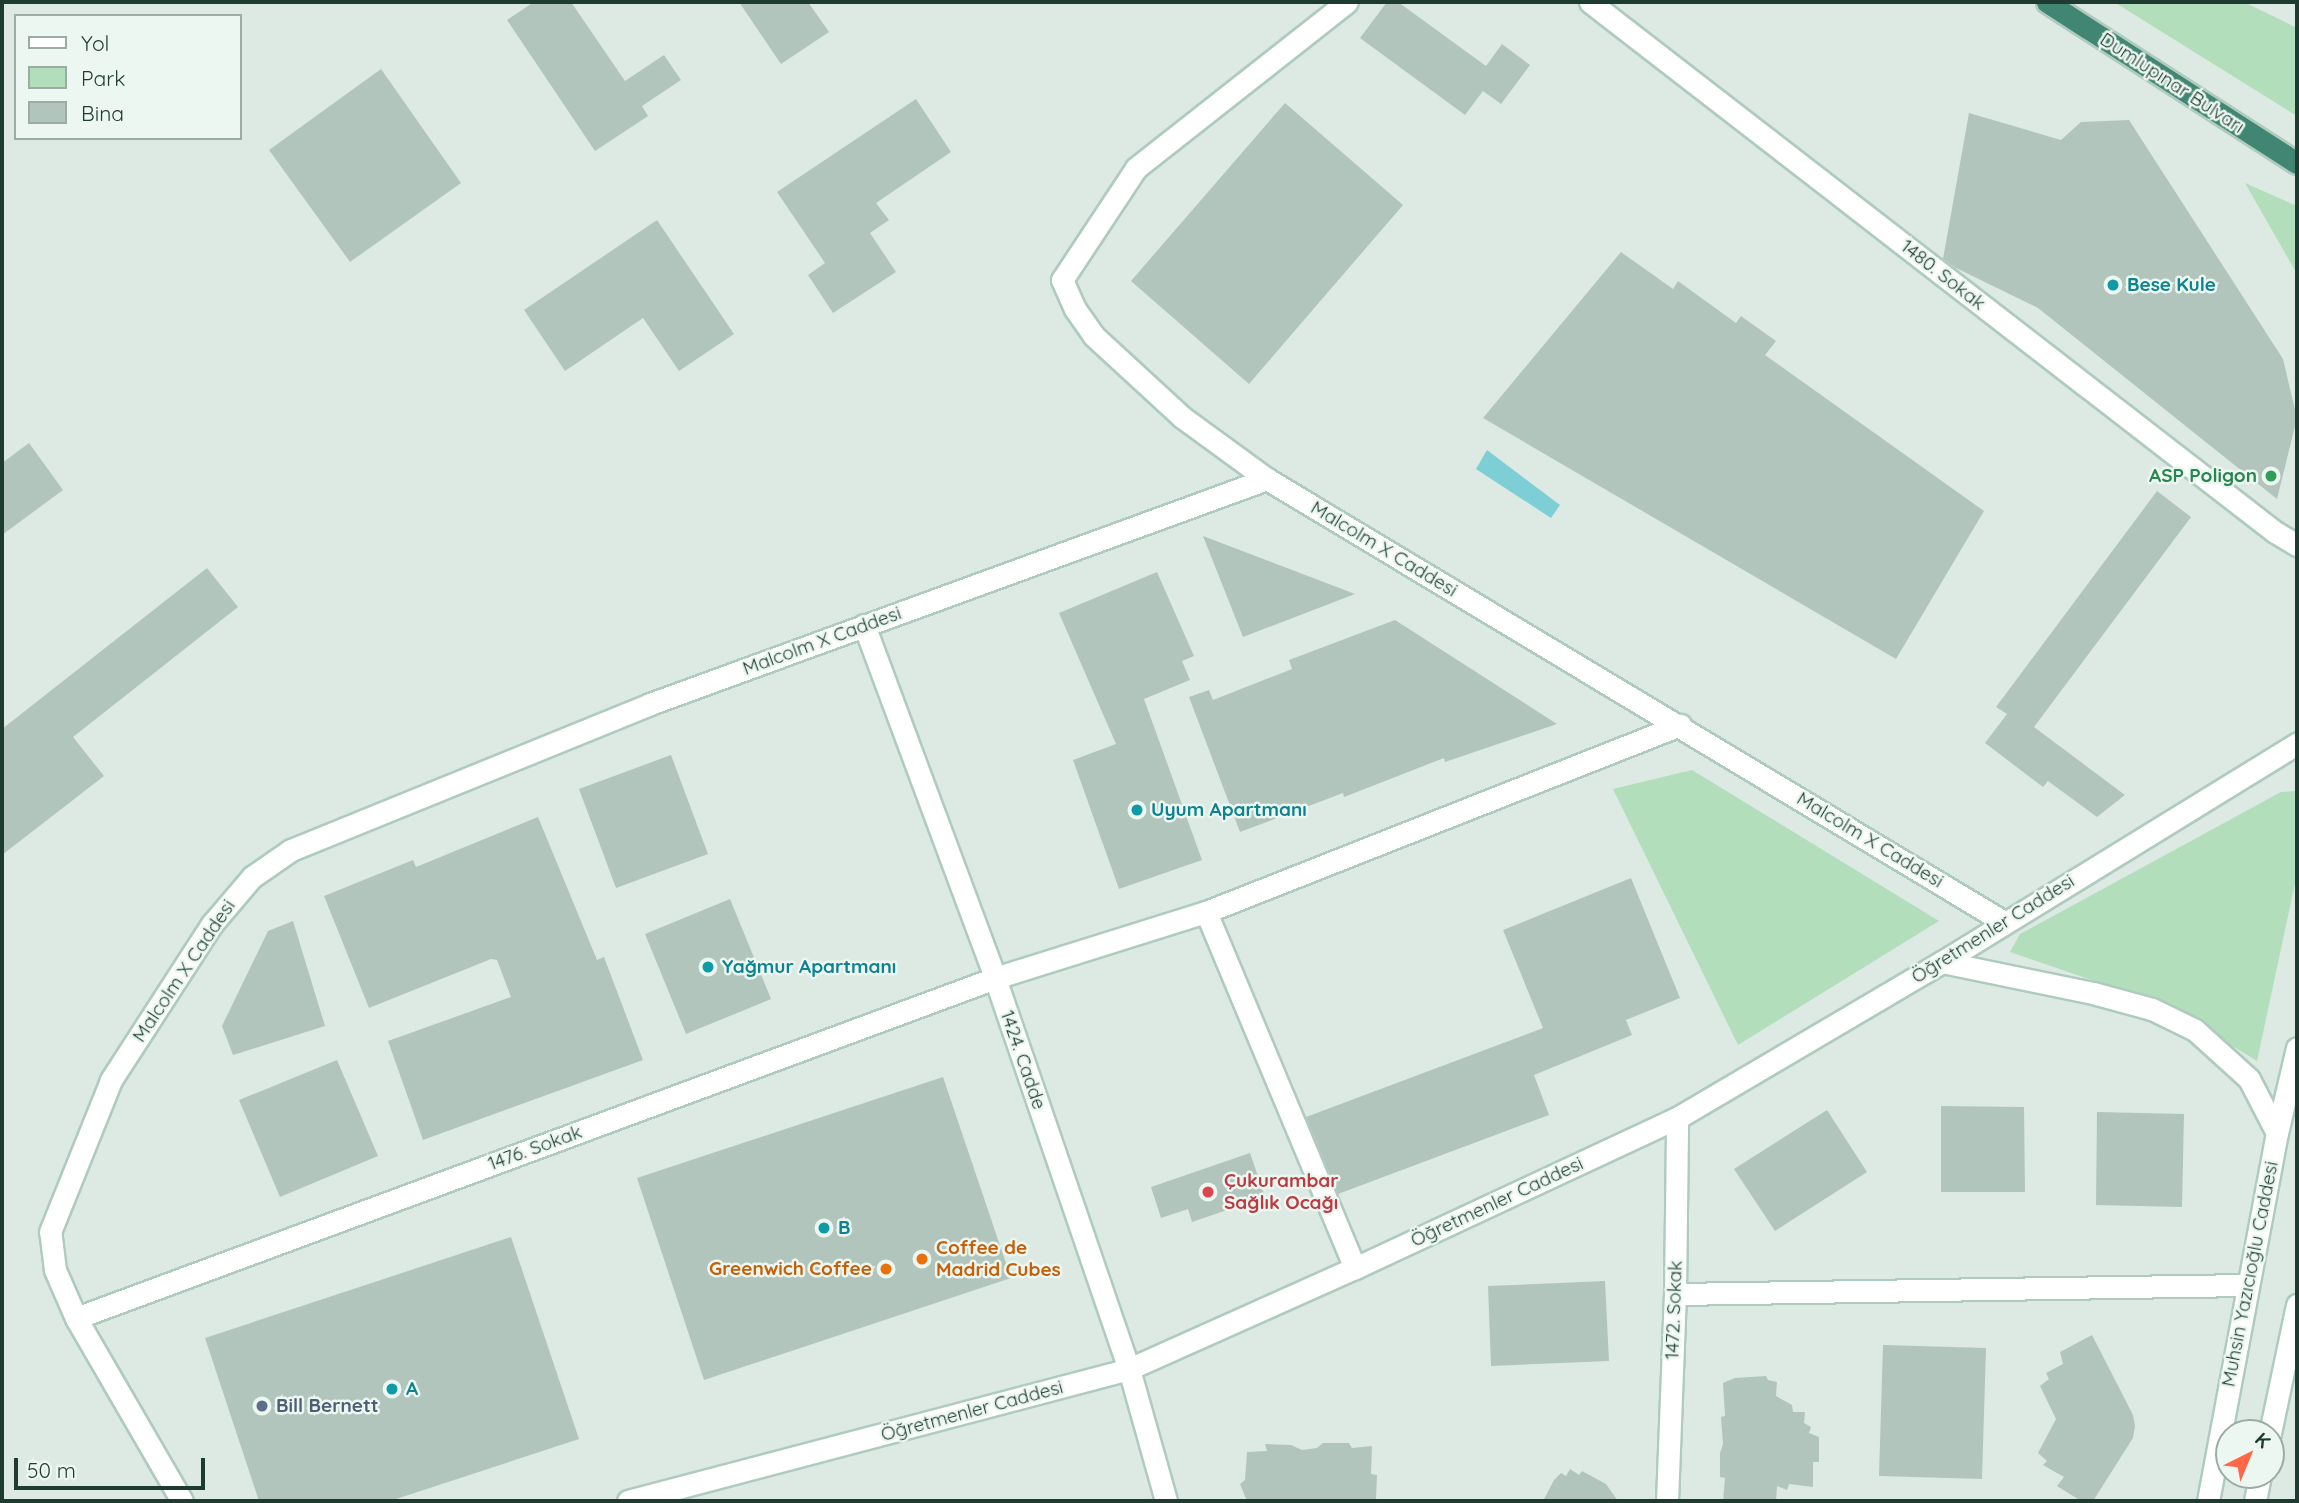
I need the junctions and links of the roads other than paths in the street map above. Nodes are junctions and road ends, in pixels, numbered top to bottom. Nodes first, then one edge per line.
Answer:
1 (1347, 2) edge
2 (1590, 2) edge
3 (2047, 2) edge
4 (2297, 163) edge
5 (1267, 479) junction
6 (2297, 545) edge
7 (864, 625) junction
8 (1680, 725) junction
9 (2297, 744) edge
10 (1206, 912) junction
11 (2004, 922) junction
12 (1942, 962) junction
13 (995, 978) junction
14 (2297, 1048) edge
15 (1677, 1118) junction
16 (2277, 1133) junction
17 (1355, 1268) junction
18 (2248, 1285) junction
19 (1675, 1294) junction
20 (2297, 1305) edge
21 (76, 1318) junction
22 (1129, 1369) junction
23 (2273, 1419) edge
24 (182, 1501) edge
25 (632, 1501) edge
26 (1166, 1501) edge
27 (1667, 1501) edge
28 (2208, 1501) edge

1 - 5 street
2 - 6 street, 1480. Sokak
3 - 4 highway, Dumlupınar Bulvarı
5 - 7 street, Malcolm X Caddesi
5 - 8 street, Malcolm X Caddesi
7 - 13 street, 1424. Cadde
7 - 21 street, Malcolm X Caddesi
8 - 10 street, 1476. Sokak
8 - 11 street, Malcolm X Caddesi
9 - 11 street, Öğretmenler Caddesi
10 - 13 street, 1476. Sokak
10 - 17 street
11 - 12 street, Öğretmenler Caddesi
12 - 15 street, Öğretmenler Caddesi
12 - 16 street
13 - 21 street, 1476. Sokak
13 - 22 street, 1424. Cadde
14 - 16 street, Muhsin Yazıcıoğlu Caddesi
15 - 17 street, Öğretmenler Caddesi
15 - 19 street, 1472. Sokak
16 - 18 street, Muhsin Yazıcıoğlu Caddesi
17 - 22 street, Öğretmenler Caddesi
18 - 19 street
18 - 28 street, Muhsin Yazıcıoğlu Caddesi
19 - 27 street, 1472. Sokak
20 - 23 street
21 - 24 street, Malcolm X Caddesi
22 - 25 street, Öğretmenler Caddesi
22 - 26 street, 1424. Cadde

